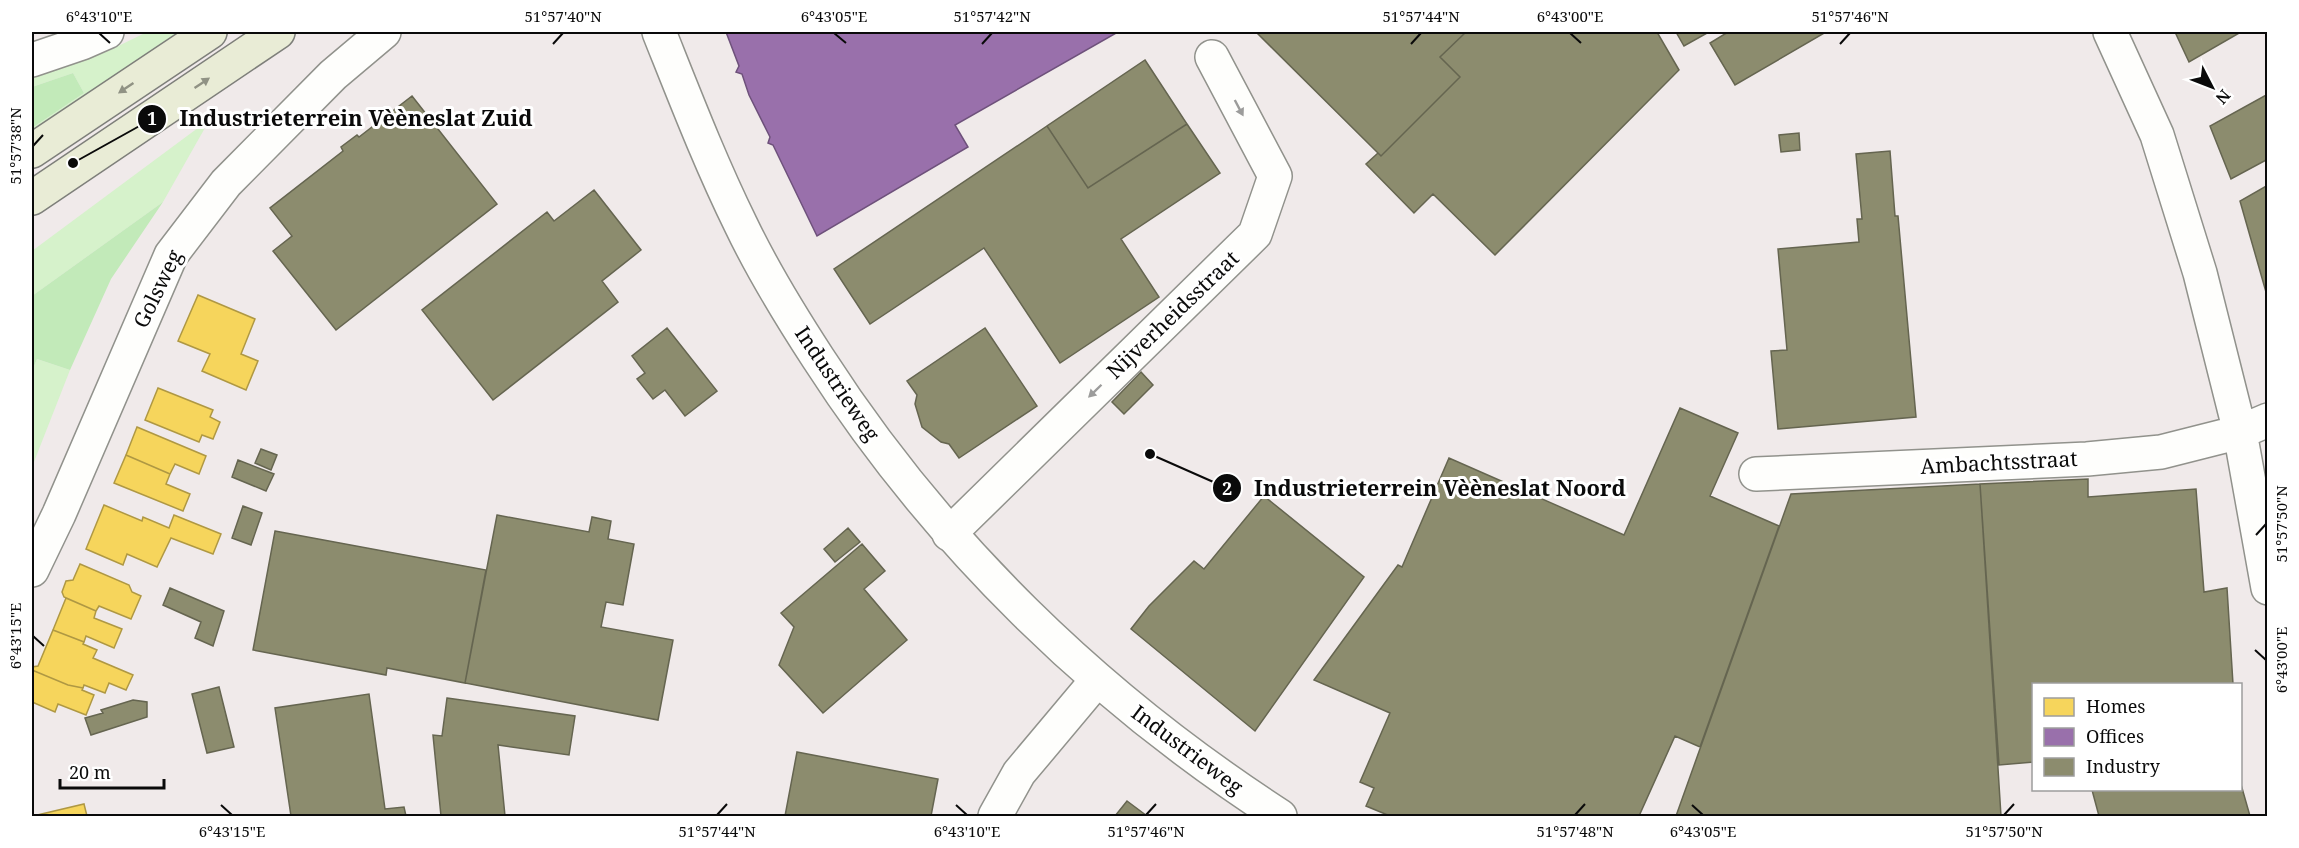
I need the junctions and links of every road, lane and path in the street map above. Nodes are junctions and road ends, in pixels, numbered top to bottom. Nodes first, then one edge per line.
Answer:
1 (107, 32) edge
2 (210, 32) edge
3 (278, 32) edge
4 (384, 32) edge
5 (659, 32) edge
6 (2110, 32) edge
7 (1212, 57) dead end
8 (32, 60) edge
9 (32, 152) edge
10 (32, 198) edge
11 (2254, 426) edge
12 (1756, 474) dead end
13 (950, 534) junction
14 (32, 570) edge
15 (2268, 588) edge
16 (1097, 680) junction
17 (995, 816) edge
18 (1280, 816) edge

1 - 8 street
2 -> 9 main road
10 -> 3 main road
4 - 14 street, Golsweg
5 - 13 street, Industrieweg
6 - 11 street
7 -> 13 street, Nijverheidsstraat
11 - 12 street, Ambachtsstraat
11 - 15 street
13 - 16 street, Industrieweg
16 - 17 street
16 - 18 street, Industrieweg

